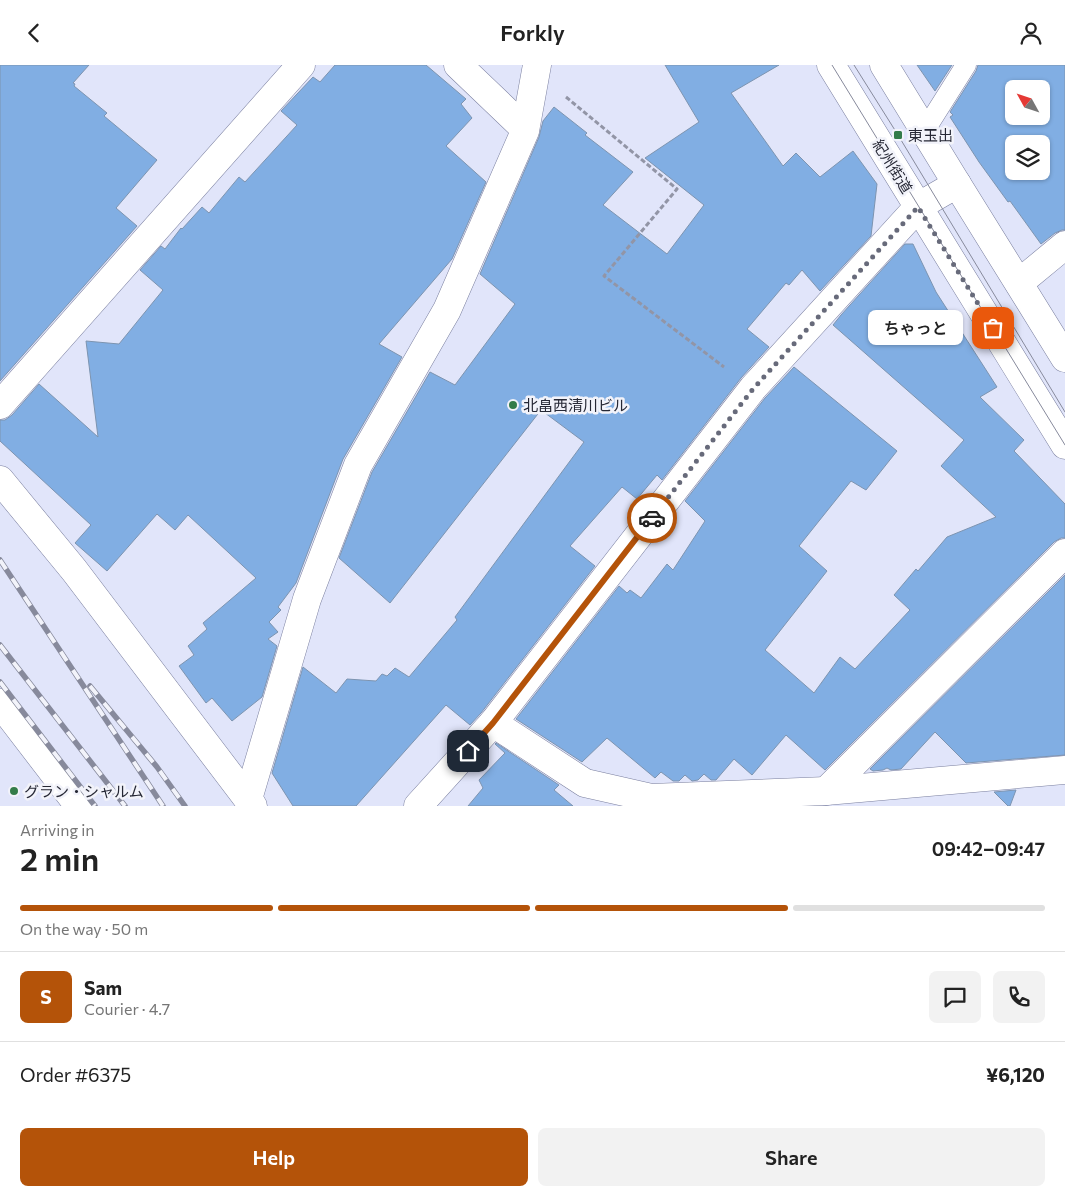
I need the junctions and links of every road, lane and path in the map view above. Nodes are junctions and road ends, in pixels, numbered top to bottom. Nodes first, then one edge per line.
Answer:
1 (301, 65) edge
2 (458, 65) edge
3 (831, 65) edge
4 (884, 65) edge
5 (966, 65) edge
6 (537, 69) edge
7 (525, 129) junction
8 (925, 130) junction
9 (957, 184) junction
10 (918, 207) junction
11 (1065, 245) edge
12 (1019, 283) junction
13 (1065, 358) edge
14 (753, 389) junction
15 (0, 405) edge
16 (1065, 445) edge
17 (0, 480) edge
18 (1065, 553) edge
19 (0, 703) edge
20 (493, 723) junction
21 (1065, 770) edge
22 (826, 791) junction
23 (251, 802) edge
24 (654, 802) edge
25 (80, 806) edge
26 (418, 806) edge

1 - 15 street
2 - 7 street
3 - 10 street, 紀州街道
4 - 8 street
5 - 8 lane
6 - 7 street
6 - 14 path
7 - 23 street
8 - 9 street
9 - 10 street
9 - 12 street
10 - 14 street
10 - 16 street, 紀州街道
11 - 12 street
12 - 13 street
14 - 20 street
17 - 23 street
18 - 22 street
19 - 25 street
20 - 24 street
20 - 26 street
21 - 22 street
22 - 24 street

